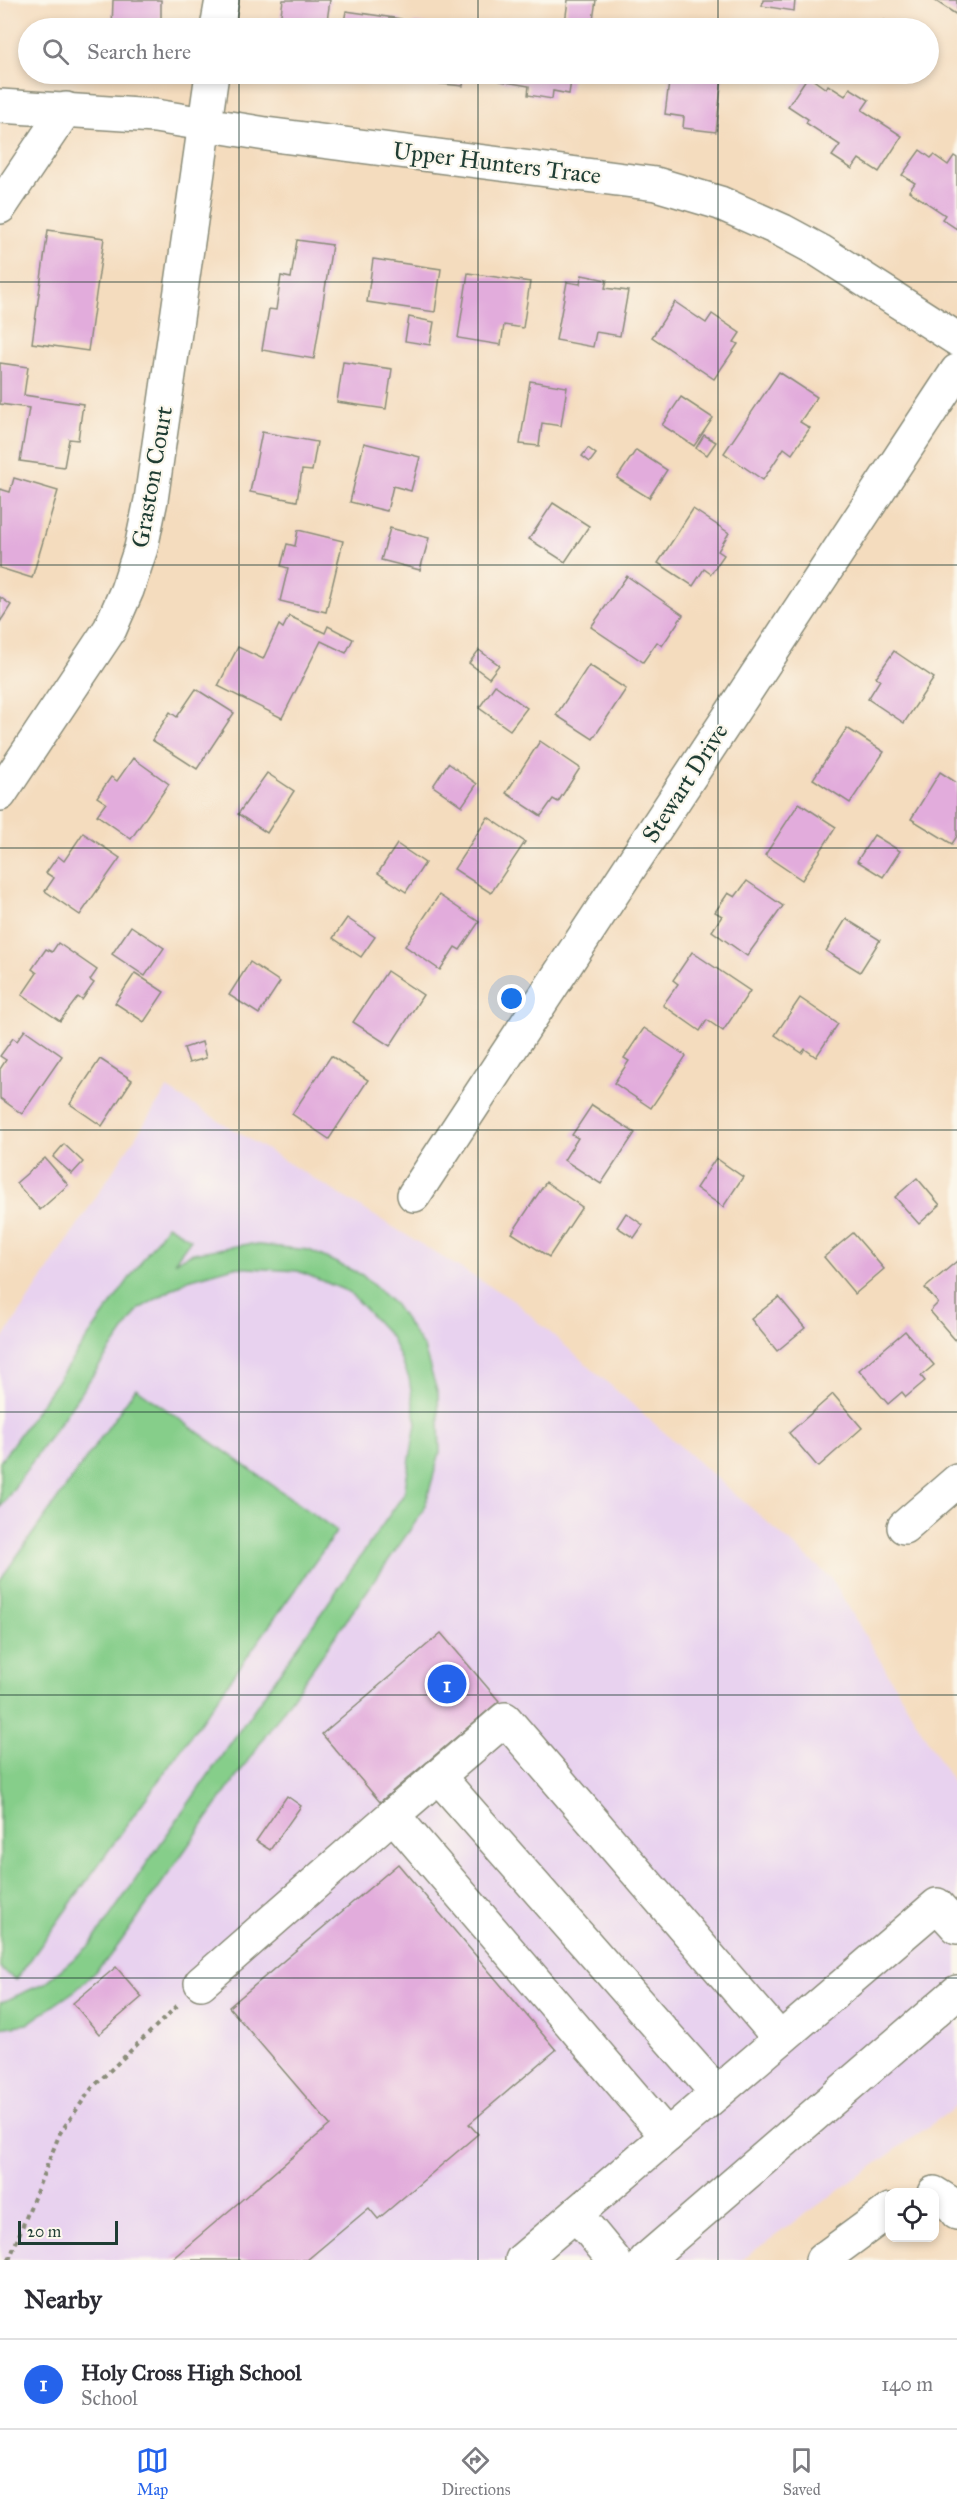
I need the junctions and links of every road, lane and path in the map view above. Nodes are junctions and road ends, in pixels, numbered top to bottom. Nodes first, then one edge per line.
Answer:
1 (222, 0) edge
2 (219, 18) edge
3 (211, 84) edge
4 (0, 106) edge
5 (66, 109) junction
6 (206, 123) junction
7 (0, 207) edge
8 (957, 339) edge
9 (957, 371) edge
10 (0, 794) edge
11 (414, 1195) dead end
12 (957, 1481) edge
13 (904, 1527) dead end
14 (438, 1776) junction
15 (393, 1815) junction
16 (957, 1927) edge
17 (201, 1983) joint
18 (957, 1992) edge
19 (780, 2039) junction
20 (717, 2093) junction
21 (667, 2136) junction
22 (939, 2197) edge
23 (957, 2213) edge
24 (576, 2214) junction
25 (885, 2214) edge
26 (9, 2260) edge
27 (522, 2260) edge
28 (614, 2260) edge
29 (646, 2260) edge
30 (822, 2260) edge

1 - 2 street
3 - 6 street, Graston Court
4 - 5 street, Upper Hunters Trace
5 - 6 street, Upper Hunters Trace
5 - 7 street
6 - 8 street, Upper Hunters Trace
6 - 10 street, Graston Court
9 - 11 street, Stewart Drive
12 - 13 street
14 - 15 street
14 - 19 street
14 - 20 street
15 - 17 street
15 - 21 street
16 - 19 street
17 - 26 path
18 - 29 street
19 - 20 street
20 - 21 street
21 - 24 street
22 - 23 street
24 - 27 street
24 - 28 street
25 - 30 street

